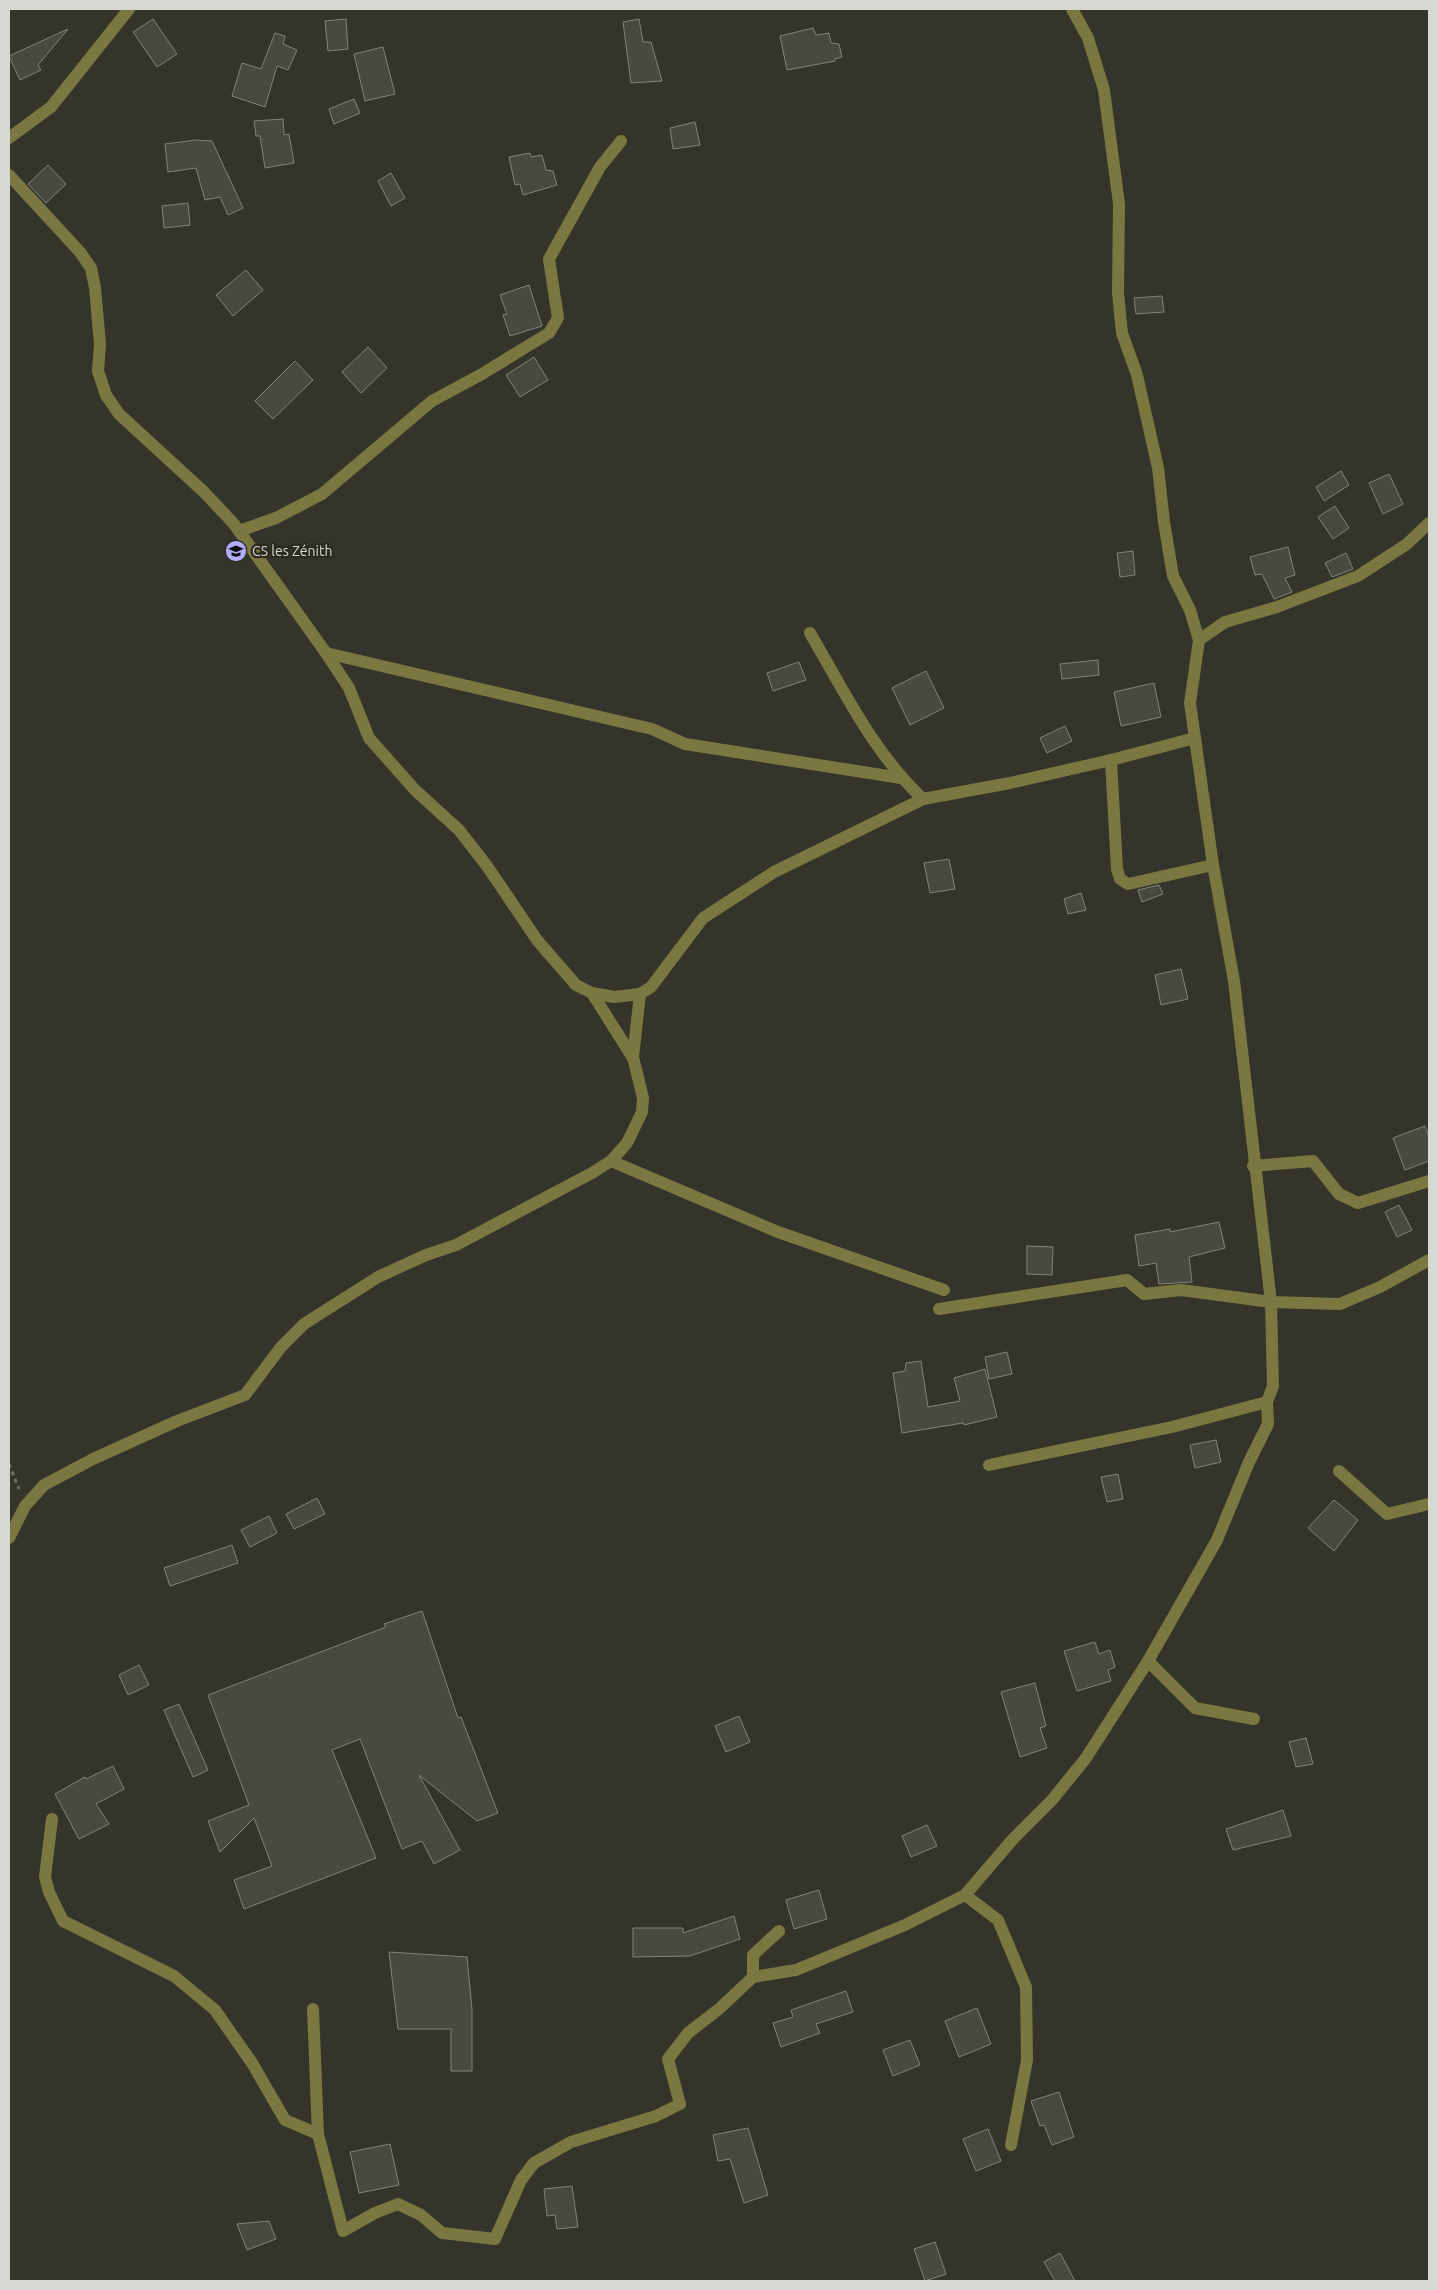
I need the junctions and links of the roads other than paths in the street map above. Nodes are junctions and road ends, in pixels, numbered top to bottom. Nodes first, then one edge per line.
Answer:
1 (129, 9) edge
2 (1072, 9) edge
3 (9, 138) edge
4 (621, 141) dead end
5 (9, 175) edge
6 (1429, 523) edge
7 (239, 531) junction
8 (810, 633) dead end
9 (1199, 640) junction
10 (326, 653) junction
11 (1195, 738) junction
12 (1111, 760) junction
13 (901, 778) junction
14 (923, 799) junction
15 (1213, 865) junction
16 (592, 993) junction
17 (640, 994) junction
18 (634, 1059) junction
19 (611, 1161) junction
20 (1253, 1166) junction
21 (1429, 1181) edge
22 (1429, 1260) edge
23 (944, 1290) dead end
24 (1271, 1302) junction
25 (939, 1309) dead end
26 (1268, 1402) junction
27 (989, 1465) dead end
28 (1339, 1471) dead end
29 (1429, 1504) edge
30 (9, 1538) edge
31 (1148, 1661) junction
32 (1254, 1719) dead end
33 (52, 1819) dead end
34 (965, 1895) junction
35 (780, 1931) dead end
36 (753, 1977) junction
37 (313, 2009) dead end
38 (318, 2134) junction
39 (1010, 2145) dead end

1 - 3 street
2 - 9 street
4 - 7 street
5 - 7 street
6 - 9 street
7 - 10 street
8 - 13 street
9 - 11 street
10 - 13 street
10 - 16 street
11 - 12 street
11 - 15 street
12 - 14 street
12 - 15 street
13 - 14 street
14 - 17 street
15 - 20 street
16 - 17 street
16 - 18 street
17 - 18 street
18 - 19 street
19 - 23 street
19 - 30 street
20 - 21 street
20 - 24 street
22 - 24 street
24 - 25 street
24 - 26 street
26 - 27 street
26 - 31 street
28 - 29 street
31 - 32 street
31 - 34 street
33 - 38 street
34 - 36 street
34 - 39 street
35 - 36 street
36 - 38 street
37 - 38 street

